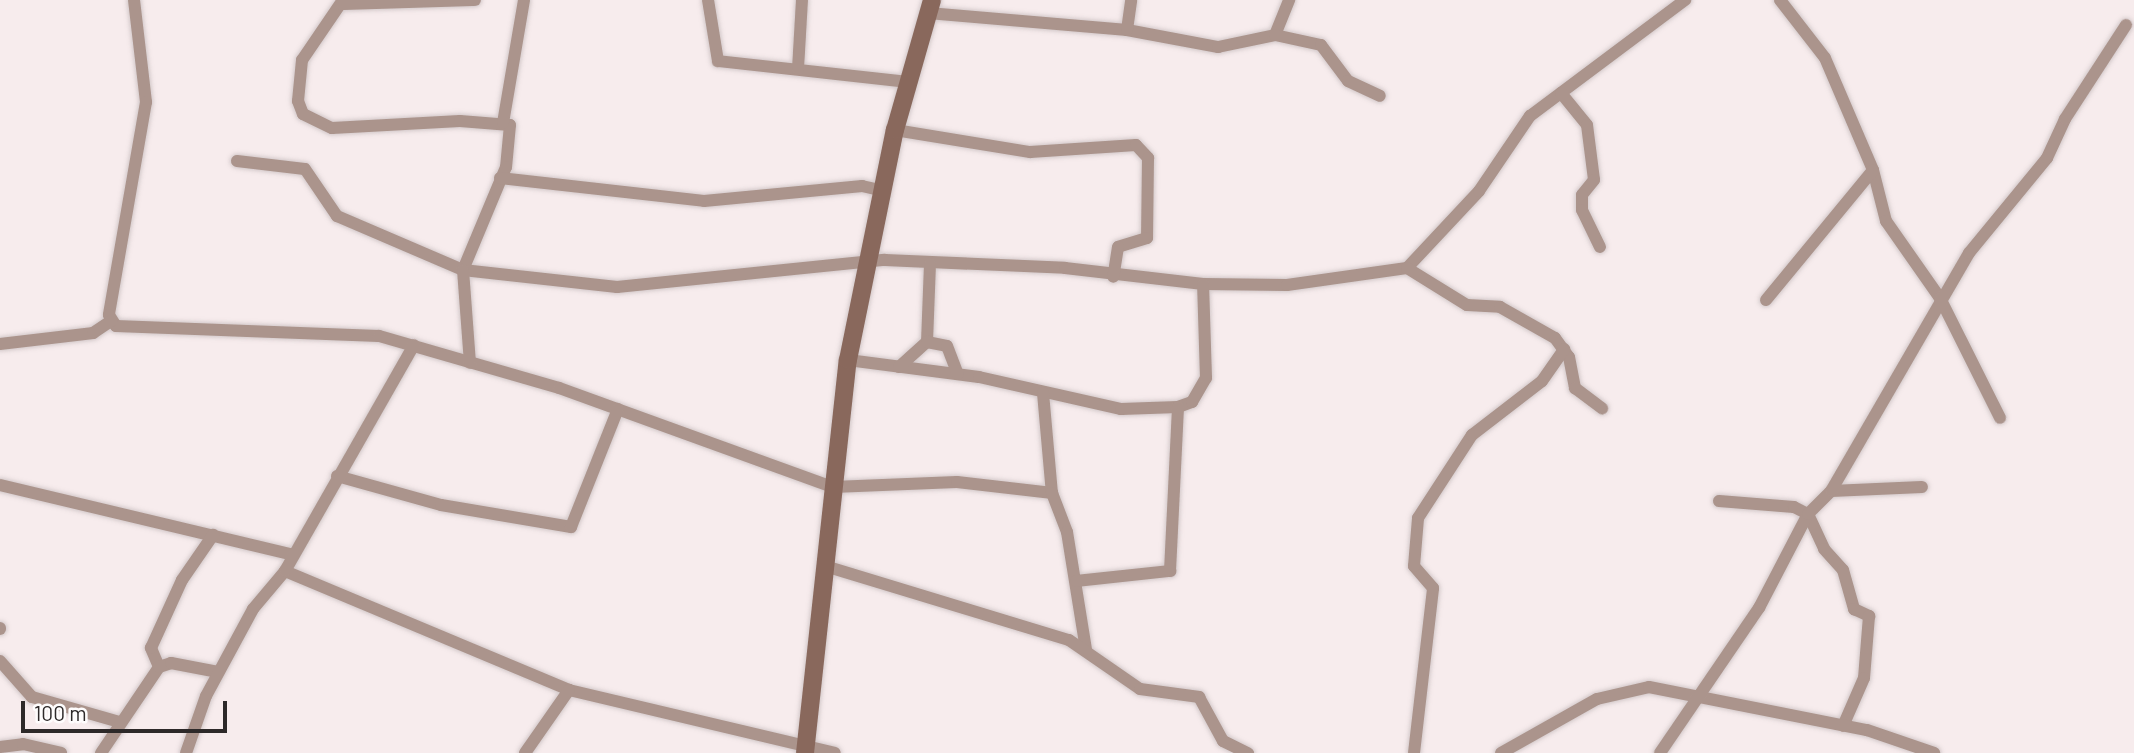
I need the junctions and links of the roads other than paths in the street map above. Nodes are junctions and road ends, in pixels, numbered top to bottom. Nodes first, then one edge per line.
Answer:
1 (134, 0) edge
2 (475, 0) edge
3 (524, 0) edge
4 (708, 0) edge
5 (802, 0) edge
6 (1131, 0) edge
7 (1289, 0) edge
8 (1685, 0) edge
9 (1780, 0) edge
10 (343, 2) edge
11 (930, 6) edge
12 (2126, 26) dead end
13 (1127, 30) junction
14 (1275, 35) junction
15 (798, 69) junction
16 (908, 82) junction
17 (1561, 93) junction
18 (1380, 96) dead end
19 (503, 123) junction
20 (895, 130) junction
21 (237, 161) dead end
22 (1874, 170) junction
23 (500, 178) junction
24 (883, 191) junction
25 (1600, 247) dead end
26 (867, 263) junction
27 (930, 264) junction
28 (1408, 268) junction
29 (463, 270) junction
30 (1113, 277) junction
31 (1203, 284) junction
32 (1940, 298) junction
33 (1766, 300) dead end
34 (111, 321) junction
35 (927, 342) junction
36 (0, 344) edge
37 (414, 345) junction
38 (1564, 349) junction
39 (848, 360) junction
40 (470, 363) junction
41 (899, 367) junction
42 (958, 374) junction
43 (1043, 393) junction
44 (1178, 407) junction
45 (1602, 408) dead end
46 (618, 409) junction
47 (2000, 418) dead end
48 (337, 476) junction
49 (0, 485) edge
50 (833, 487) junction
51 (1922, 487) dead end
52 (1831, 491) junction
53 (1052, 494) junction
54 (1719, 501) dead end
55 (1808, 514) junction
56 (213, 535) junction
57 (293, 555) junction
58 (825, 566) junction
59 (285, 571) junction
60 (1076, 581) junction
61 (1086, 649) junction
62 (0, 662) edge
63 (159, 667) junction
64 (218, 672) junction
65 (569, 690) junction
66 (1697, 694) junction
67 (119, 722) junction
68 (1843, 726) junction
69 (0, 747) edge
70 (806, 750) edge
71 (61, 753) edge
72 (101, 753) edge
73 (186, 753) edge
74 (526, 753) edge
75 (835, 753) edge
76 (1248, 753) edge
77 (1414, 753) edge
78 (1502, 753) edge
79 (1660, 753) edge
80 (1934, 753) edge

1 - 34 street
2 - 10 street
3 - 19 street
4 - 15 street
5 - 15 street
6 - 13 street
7 - 14 street
8 - 17 street
9 - 22 street
10 - 19 street
11 - 13 street
11 - 16 street
12 - 32 street
13 - 14 street
14 - 18 street
15 - 16 street
16 - 20 street
17 - 25 street
17 - 28 street
19 - 23 street
20 - 24 street
20 - 30 street
21 - 29 street
22 - 32 street
22 - 33 street
23 - 24 street
23 - 29 street
24 - 26 street
26 - 27 street
26 - 29 street
26 - 39 street
27 - 30 street
27 - 35 street
28 - 31 street
28 - 38 street
29 - 40 street
30 - 31 street
31 - 44 street
32 - 47 street
32 - 52 street
34 - 36 street
34 - 37 street
35 - 41 street
35 - 42 street
37 - 40 street
37 - 48 street
38 - 45 street
38 - 77 street
39 - 41 street
39 - 50 street
40 - 46 street
41 - 42 street
42 - 43 street
43 - 44 street
43 - 53 street
44 - 60 street
46 - 48 street
46 - 50 street
48 - 57 street
49 - 56 street
50 - 53 street
50 - 58 street
51 - 52 street
52 - 55 street
53 - 60 street
54 - 55 street
55 - 66 street
55 - 68 street
56 - 57 street
56 - 63 street
57 - 59 street
58 - 61 street
58 - 70 street
59 - 64 street
59 - 65 street
60 - 61 street
61 - 76 street
62 - 67 street
63 - 64 street
63 - 67 street
64 - 73 street
65 - 70 street
65 - 74 street
66 - 68 street
66 - 78 street
66 - 79 street
67 - 72 street
68 - 80 street
69 - 71 street
70 - 75 street

